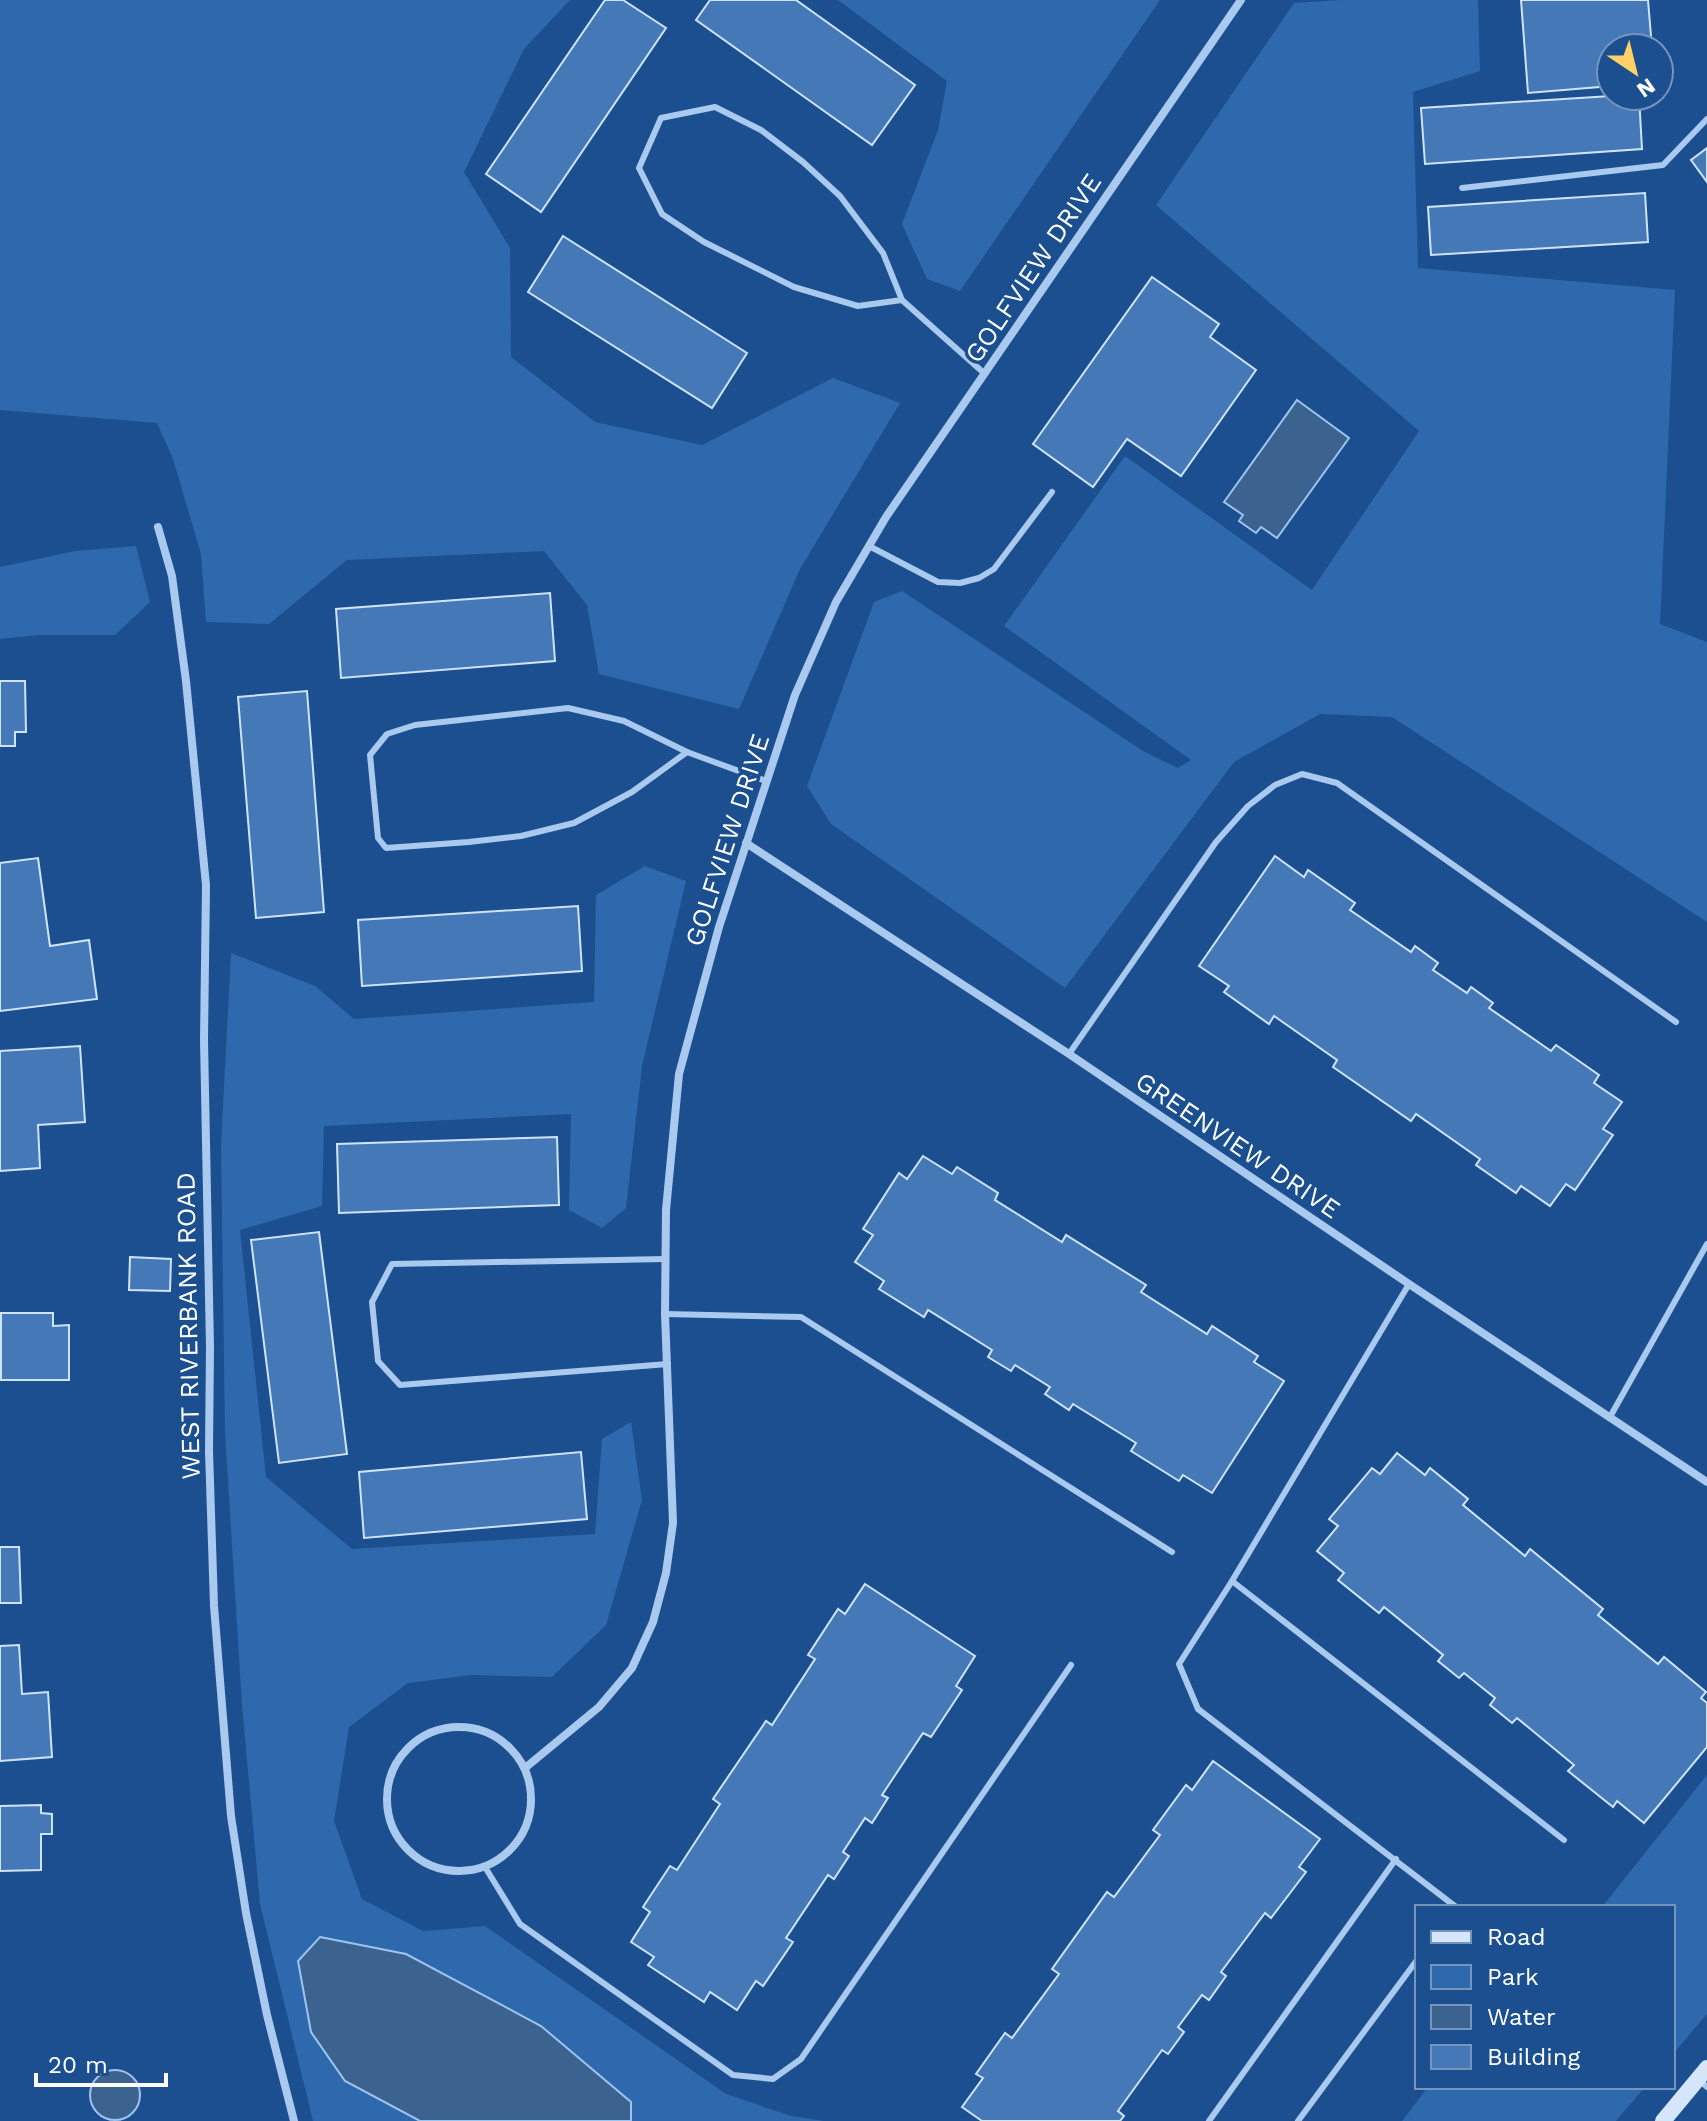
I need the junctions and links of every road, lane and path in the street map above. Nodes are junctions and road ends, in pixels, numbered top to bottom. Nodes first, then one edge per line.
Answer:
1 (1241, 0) edge
2 (1707, 119) edge
3 (1462, 188) dead end
4 (902, 300) junction
5 (985, 374) junction
6 (1052, 492) dead end
7 (158, 527) dead end
8 (869, 546) junction
9 (687, 752) junction
10 (766, 781) junction
11 (746, 843) junction
12 (1676, 1022) dead end
13 (1069, 1054) junction
14 (1707, 1244) edge
15 (666, 1259) junction
16 (1409, 1284) junction
17 (665, 1314) junction
18 (668, 1364) junction
19 (1610, 1417) junction
20 (1707, 1482) edge
21 (1172, 1552) dead end
22 (1232, 1581) junction
23 (1071, 1665) dead end
24 (525, 1768) junction
25 (1564, 1840) dead end
26 (1396, 1859) junction
27 (485, 1867) junction
28 (1454, 1905) edge
29 (1415, 1963) edge
30 (1704, 2078) edge
31 (294, 2121) edge
32 (1209, 2121) edge
33 (1298, 2121) edge
34 (1663, 2121) edge

1 - 5 street, GOLFVIEW DRIVE
2 - 3 lane
4 - 4 lane
4 - 5 lane
5 - 8 street, GOLFVIEW DRIVE
6 - 8 lane
7 - 31 street, WEST RIVERBANK ROAD
8 - 10 street, GOLFVIEW DRIVE
9 - 9 lane
9 - 10 lane
10 - 11 street, GOLFVIEW DRIVE
11 - 13 street, GREENVIEW DRIVE
11 - 15 street, GOLFVIEW DRIVE
12 - 13 lane
13 - 16 street, GREENVIEW DRIVE
14 - 19 lane
15 - 17 street, GOLFVIEW DRIVE
15 - 18 lane
16 - 19 street, GREENVIEW DRIVE
16 - 22 lane
17 - 18 street, GOLFVIEW DRIVE
17 - 21 lane
18 - 24 street, GOLFVIEW DRIVE
19 - 20 street, GREENVIEW DRIVE
22 - 25 lane
22 - 26 lane
23 - 27 lane
24 - 27 street
24 - 27 street
26 - 28 lane
26 - 32 lane
29 - 33 lane
30 - 34 main road

